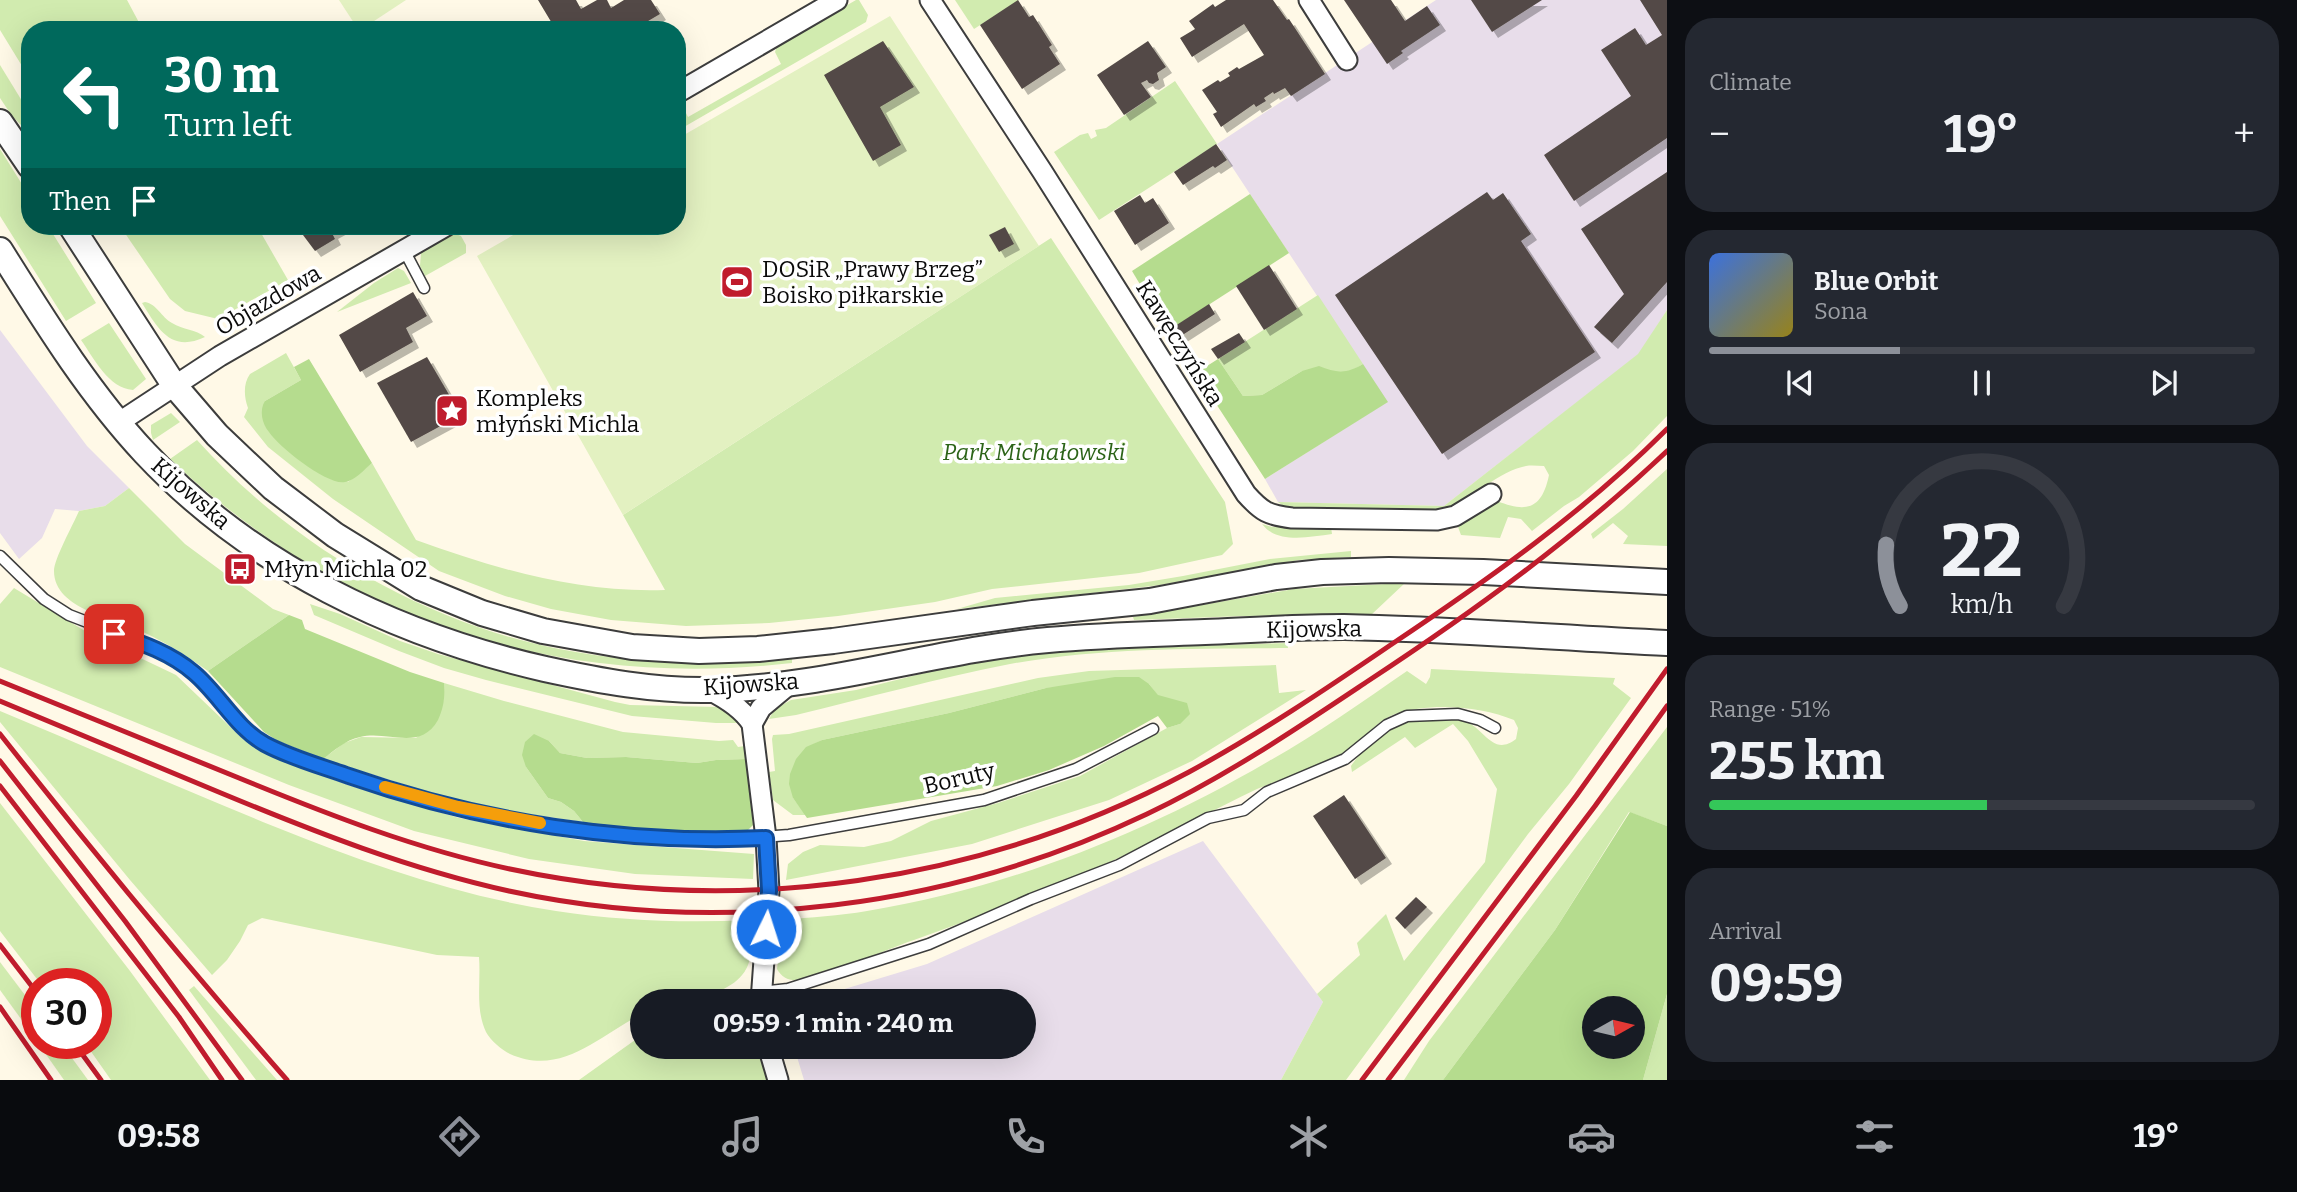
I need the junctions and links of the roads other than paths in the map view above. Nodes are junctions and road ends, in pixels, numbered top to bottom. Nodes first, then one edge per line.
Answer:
1 (837, 0) edge
2 (930, 0) edge
3 (1309, 0) edge
4 (1347, 60) dead end
5 (686, 88) edge
6 (0, 122) edge
7 (21, 153) edge
8 (77, 235) edge
9 (430, 235) edge
10 (0, 250) edge
11 (404, 250) junction
12 (424, 288) dead end
13 (174, 386) junction
14 (118, 423) junction
15 (1491, 494) dead end
16 (0, 556) edge
17 (1667, 582) edge
18 (1667, 643) edge
19 (791, 683) junction
20 (709, 690) junction
21 (752, 724) junction
22 (1495, 728) dead end
23 (1153, 729) dead end
24 (766, 838) junction
25 (762, 989) edge
26 (788, 989) edge
27 (772, 1059) edge
28 (778, 1080) edge

1 - 5 street
2 - 15 street, Kawęczyńska
3 - 4 street
6 - 7 street
8 - 13 street, Kijowska
9 - 11 street, Objazdowa
10 - 14 street, Kijowska
11 - 12 lane
11 - 13 street, Objazdowa
13 - 14 street, Objazdowa
13 - 17 street, Kijowska
14 - 20 street, Kijowska
16 - 24 lane, Boruty
18 - 19 street, Kijowska
19 - 20 street, Kijowska
19 - 21 street
20 - 21 street
21 - 24 street
22 - 26 lane
23 - 24 lane, Boruty
24 - 25 street
27 - 28 street

